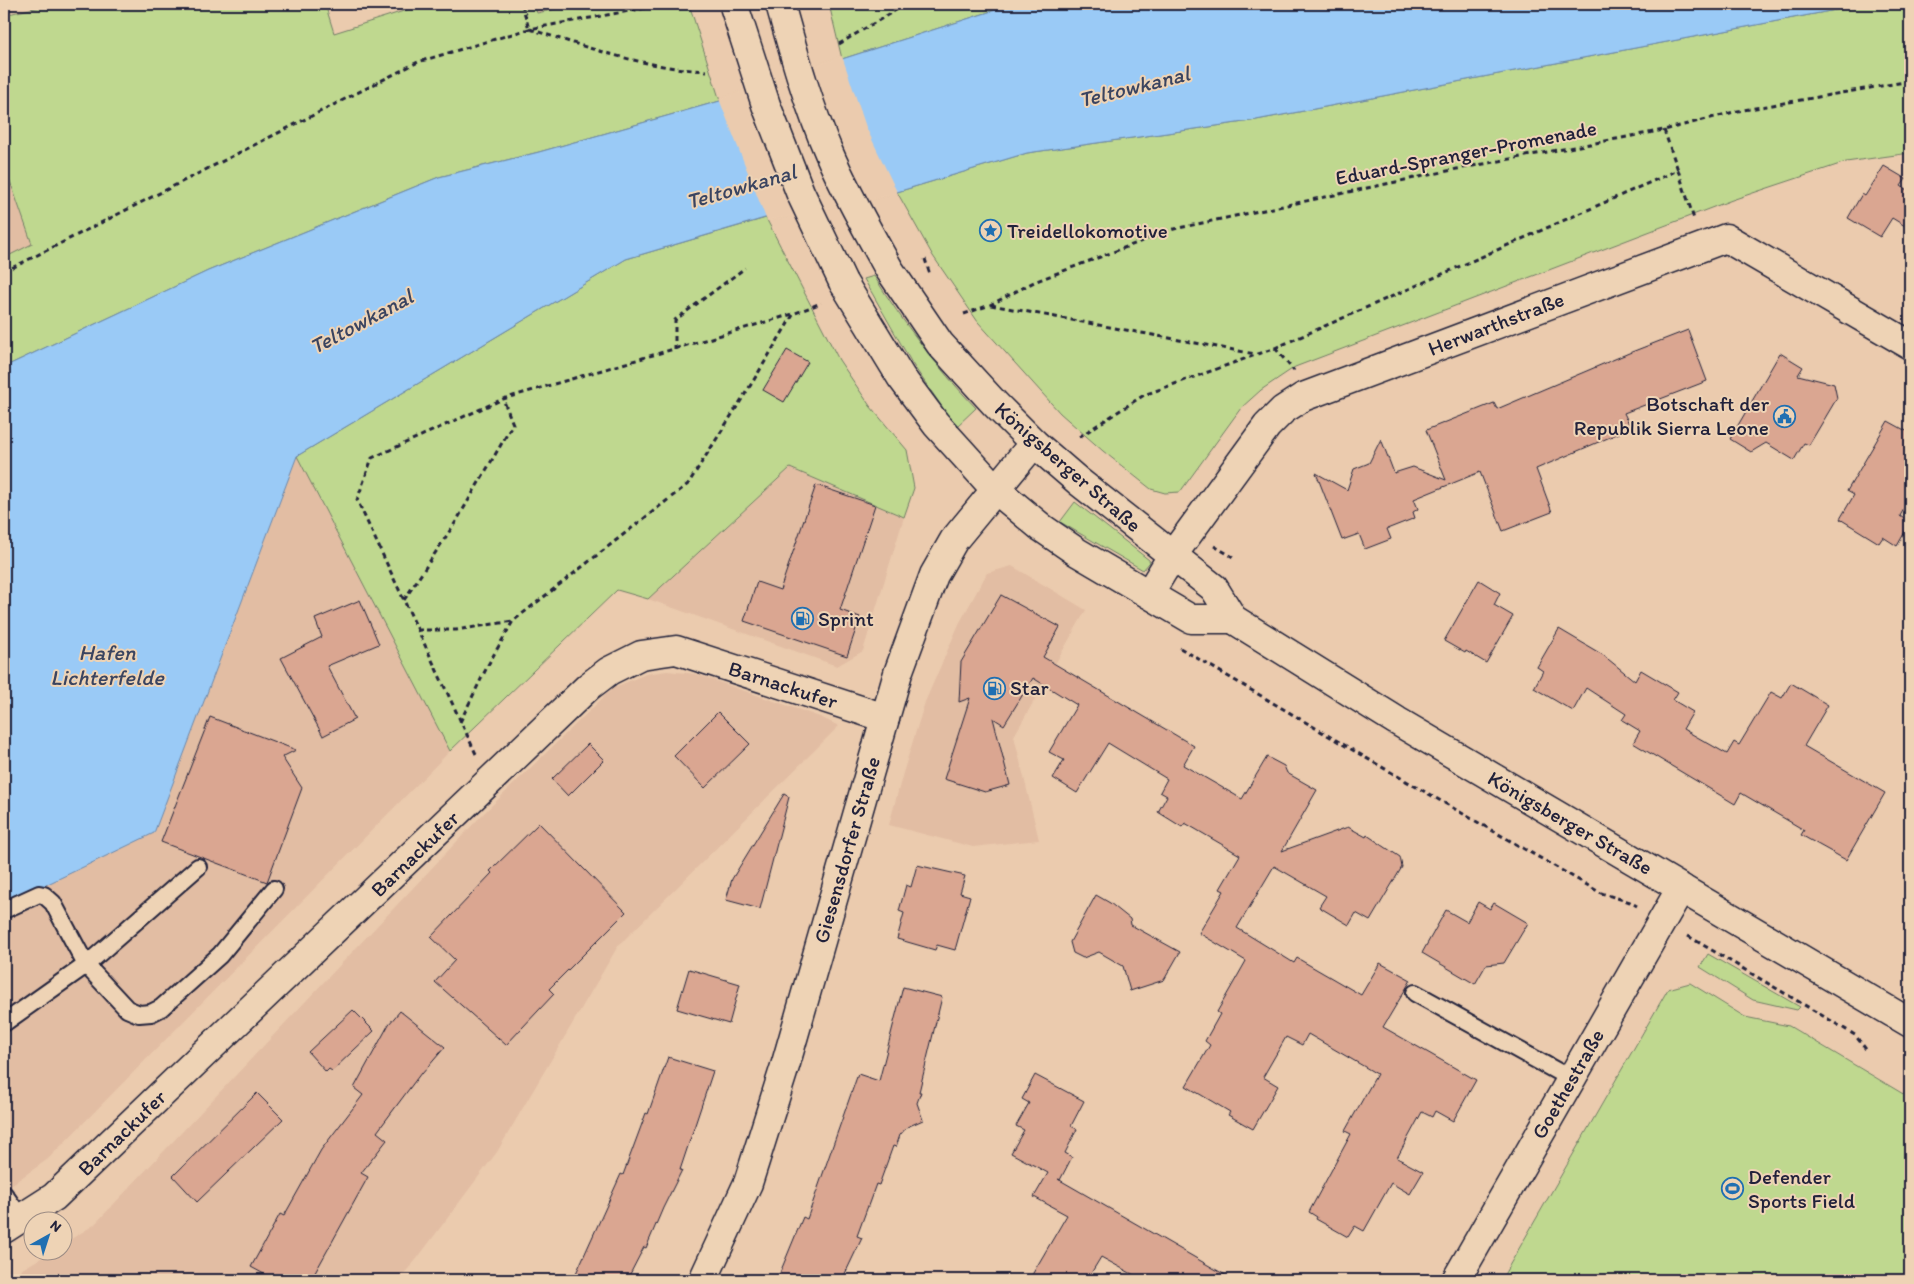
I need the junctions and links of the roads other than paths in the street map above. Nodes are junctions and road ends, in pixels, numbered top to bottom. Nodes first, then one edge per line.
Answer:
1 (780, 4) edge
2 (734, 5) edge
3 (1910, 345) edge
4 (1034, 442) junction
5 (995, 489) junction
6 (1172, 556) junction
7 (1149, 594) junction
8 (1233, 619) junction
9 (885, 718) junction
10 (198, 867) dead end
11 (1681, 888) junction
12 (274, 889) dead end
13 (4, 910) edge
14 (86, 965) junction
15 (1415, 994) dead end
16 (4, 1023) edge
17 (1910, 1023) edge
18 (1571, 1079) junction
19 (4, 1194) edge
20 (12, 1224) edge
21 (703, 1280) edge
22 (1456, 1280) edge

1 - 4 street, Königsberger Straße, bridge
2 - 5 street, bridge
3 - 6 street, Herwarthstraße
4 - 5 street, Giesensdorfer Straße
4 - 6 street, Königsberger Straße
5 - 7 street
5 - 9 street, Giesensdorfer Straße
6 - 7 street, Herwarthstraße
6 - 8 street, Königsberger Straße
7 - 8 street
8 - 11 street, Königsberger Straße
9 - 20 street, Barnackufer
9 - 21 street, Giesensdorfer Straße
10 - 14 lane
11 - 17 street, Königsberger Straße
11 - 18 street, Goethestraße
12 - 14 lane
13 - 14 lane
14 - 16 lane
15 - 18 lane
18 - 22 street, Goethestraße
19 - 20 lane

